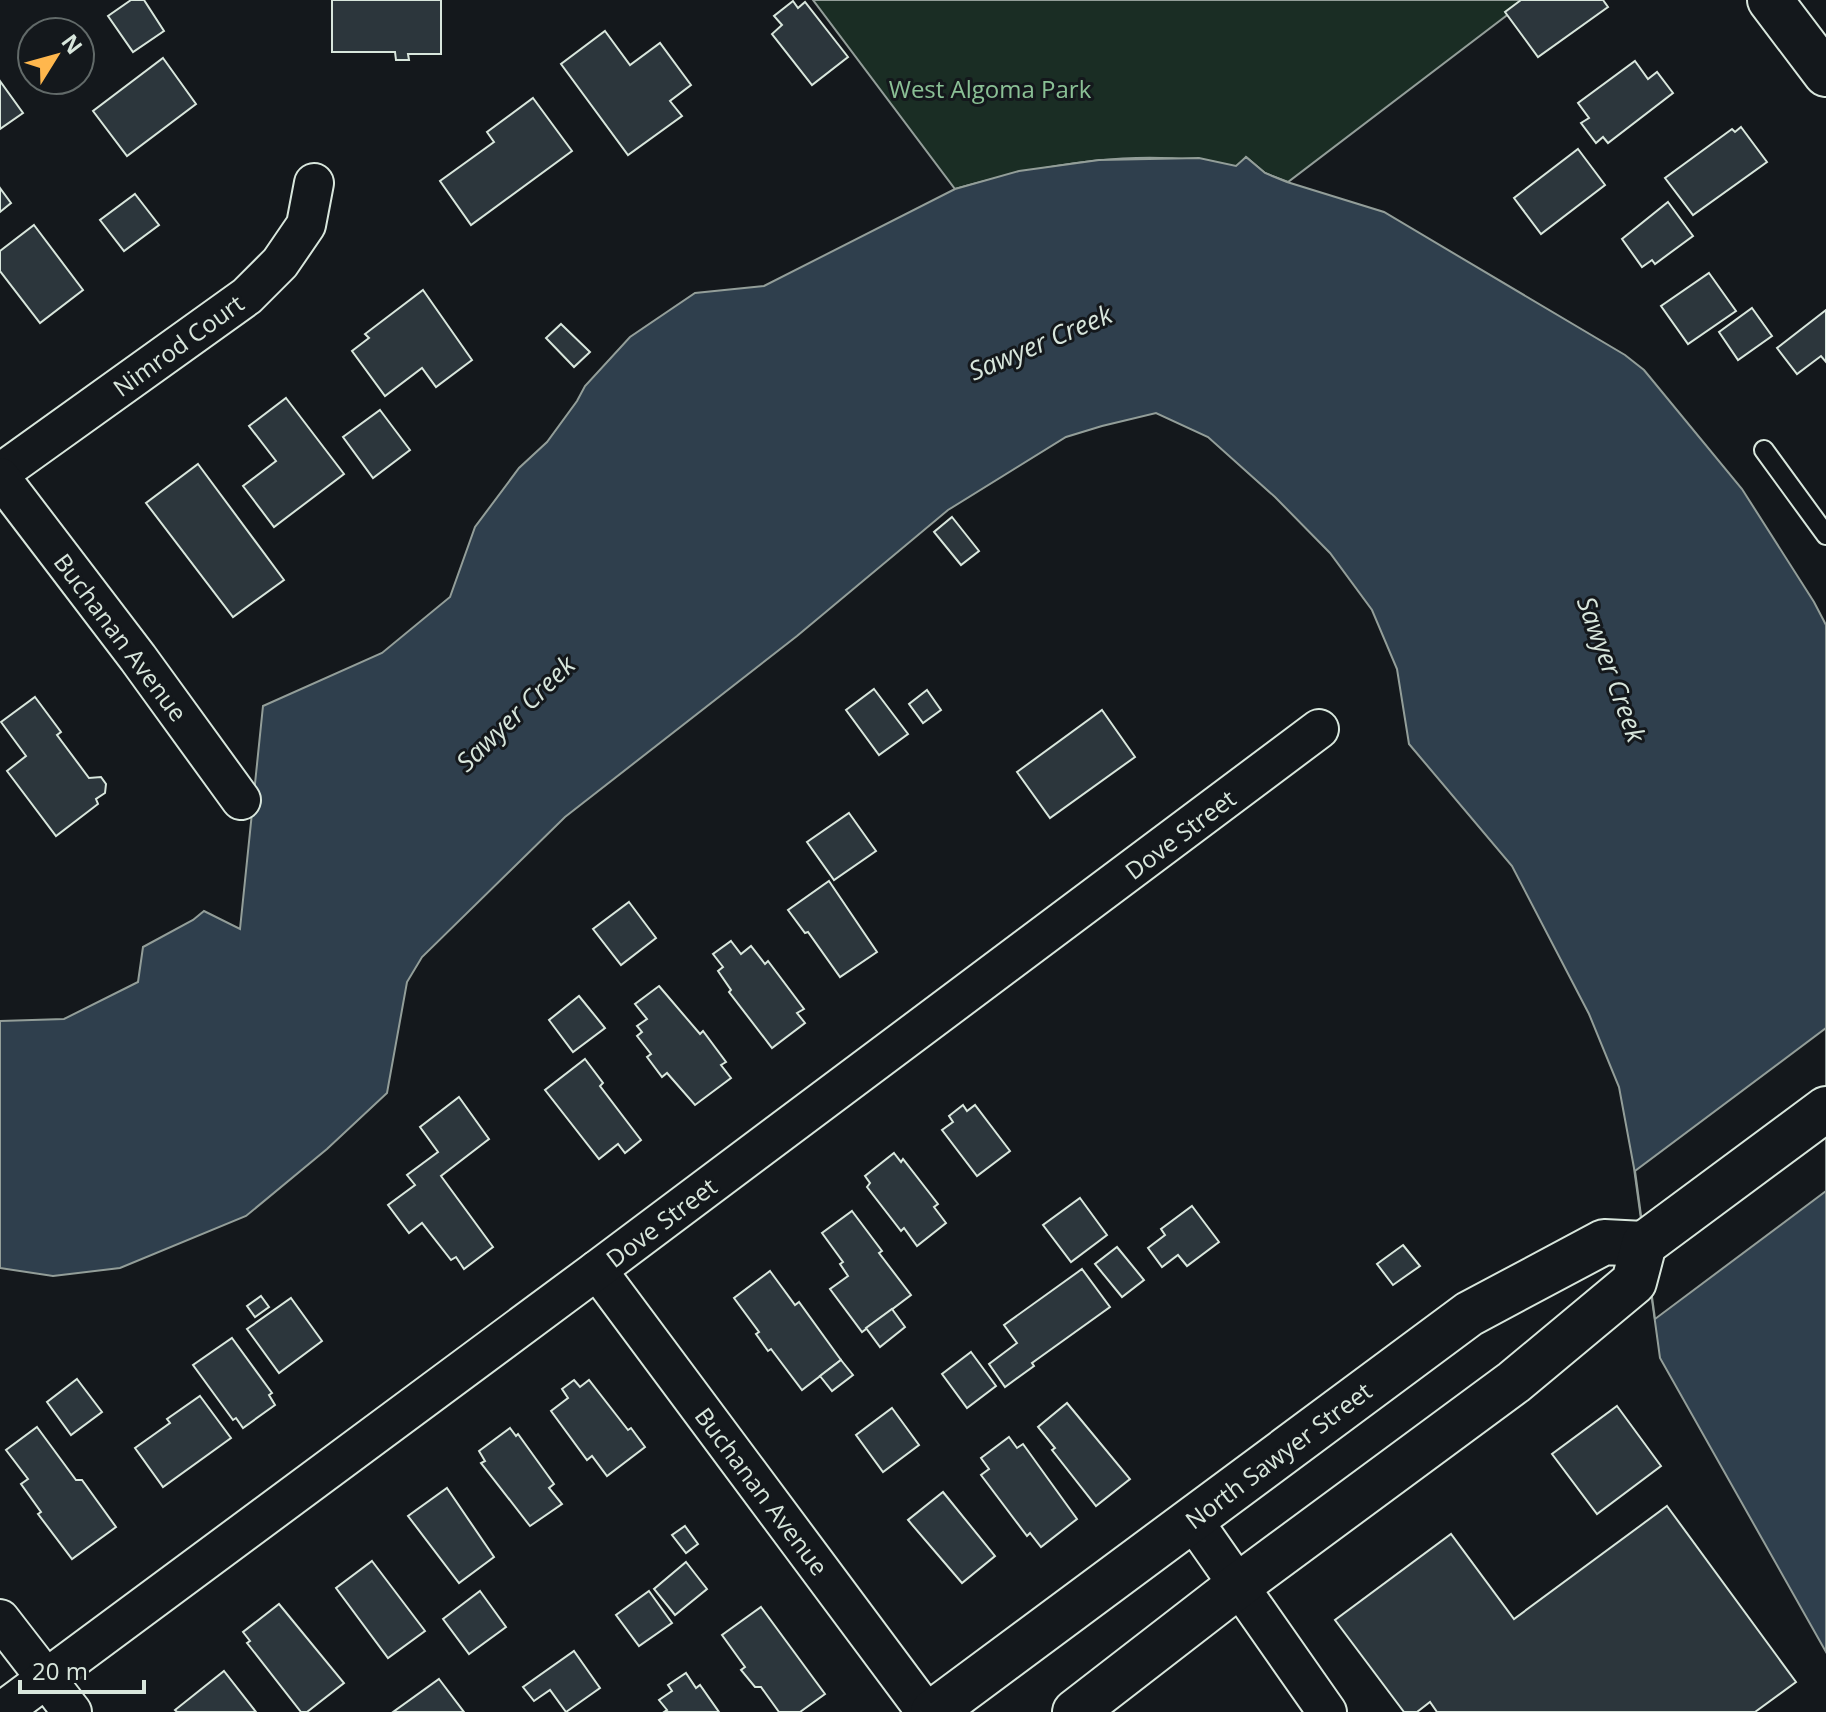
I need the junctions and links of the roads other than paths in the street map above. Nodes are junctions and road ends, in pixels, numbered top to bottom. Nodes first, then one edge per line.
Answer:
1 (1770, 0) edge
2 (1826, 74) edge
3 (314, 183) dead end
4 (1764, 450) dead end
5 (0, 475) edge
6 (1826, 535) edge
7 (1319, 729) dead end
8 (241, 800) dead end
9 (1826, 1109) edge
10 (1644, 1244) junction
11 (597, 1270) junction
12 (1192, 1519) junction
13 (1239, 1585) junction
14 (0, 1619) edge
15 (46, 1678) junction
16 (1, 1712) edge
17 (72, 1712) edge
18 (926, 1712) edge
19 (933, 1712) edge
20 (1075, 1712) edge
21 (1327, 1712) edge

1 - 2 street
3 - 5 street, Nimrod Court
4 - 6 lane
5 - 8 street, Buchanan Avenue
7 - 11 street, Dove Street
9 - 10 street
10 - 12 street, North Sawyer Street
10 - 13 street
11 - 15 street, Dove Street
11 - 18 street, Buchanan Avenue
12 - 13 street
12 - 19 street, North Sawyer Street
13 - 20 street
13 - 21 street
14 - 15 street
15 - 16 street, Dove Street
15 - 17 street

